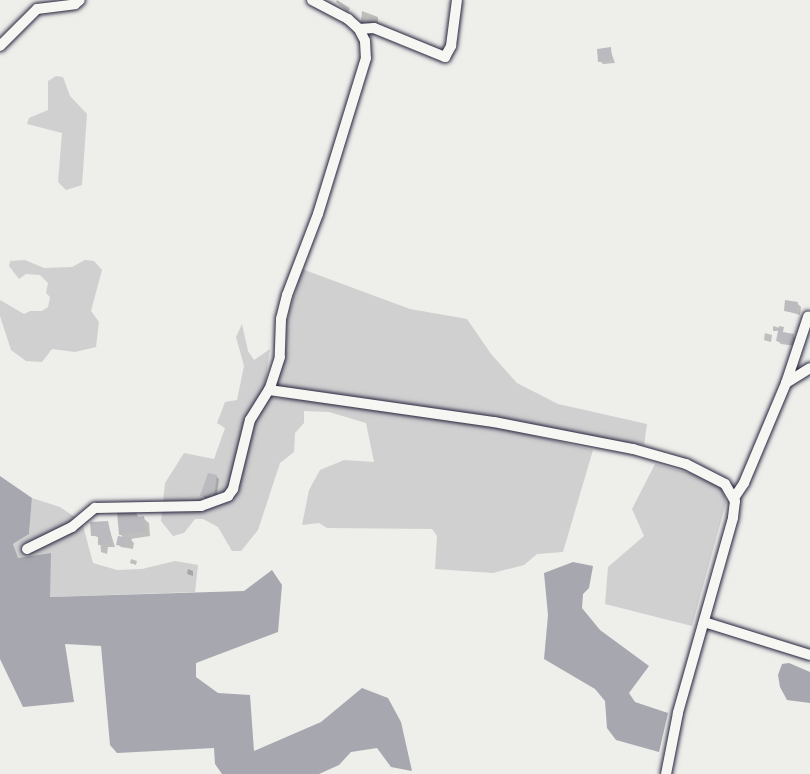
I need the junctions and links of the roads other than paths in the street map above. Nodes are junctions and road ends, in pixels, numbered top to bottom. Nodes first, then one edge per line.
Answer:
1 (80, 0) edge
2 (312, 0) edge
3 (457, 0) edge
4 (359, 29) junction
5 (0, 46) edge
6 (808, 317) dead end
7 (810, 368) edge
8 (786, 383) junction
9 (269, 390) junction
10 (734, 498) junction
11 (27, 549) dead end
12 (704, 622) junction
13 (810, 655) edge
14 (666, 774) edge

1 - 5 street
2 - 4 street
3 - 4 street
4 - 9 street
6 - 8 street
7 - 8 street
8 - 10 street
9 - 10 street
9 - 11 street
10 - 12 street
12 - 13 street
12 - 14 street

